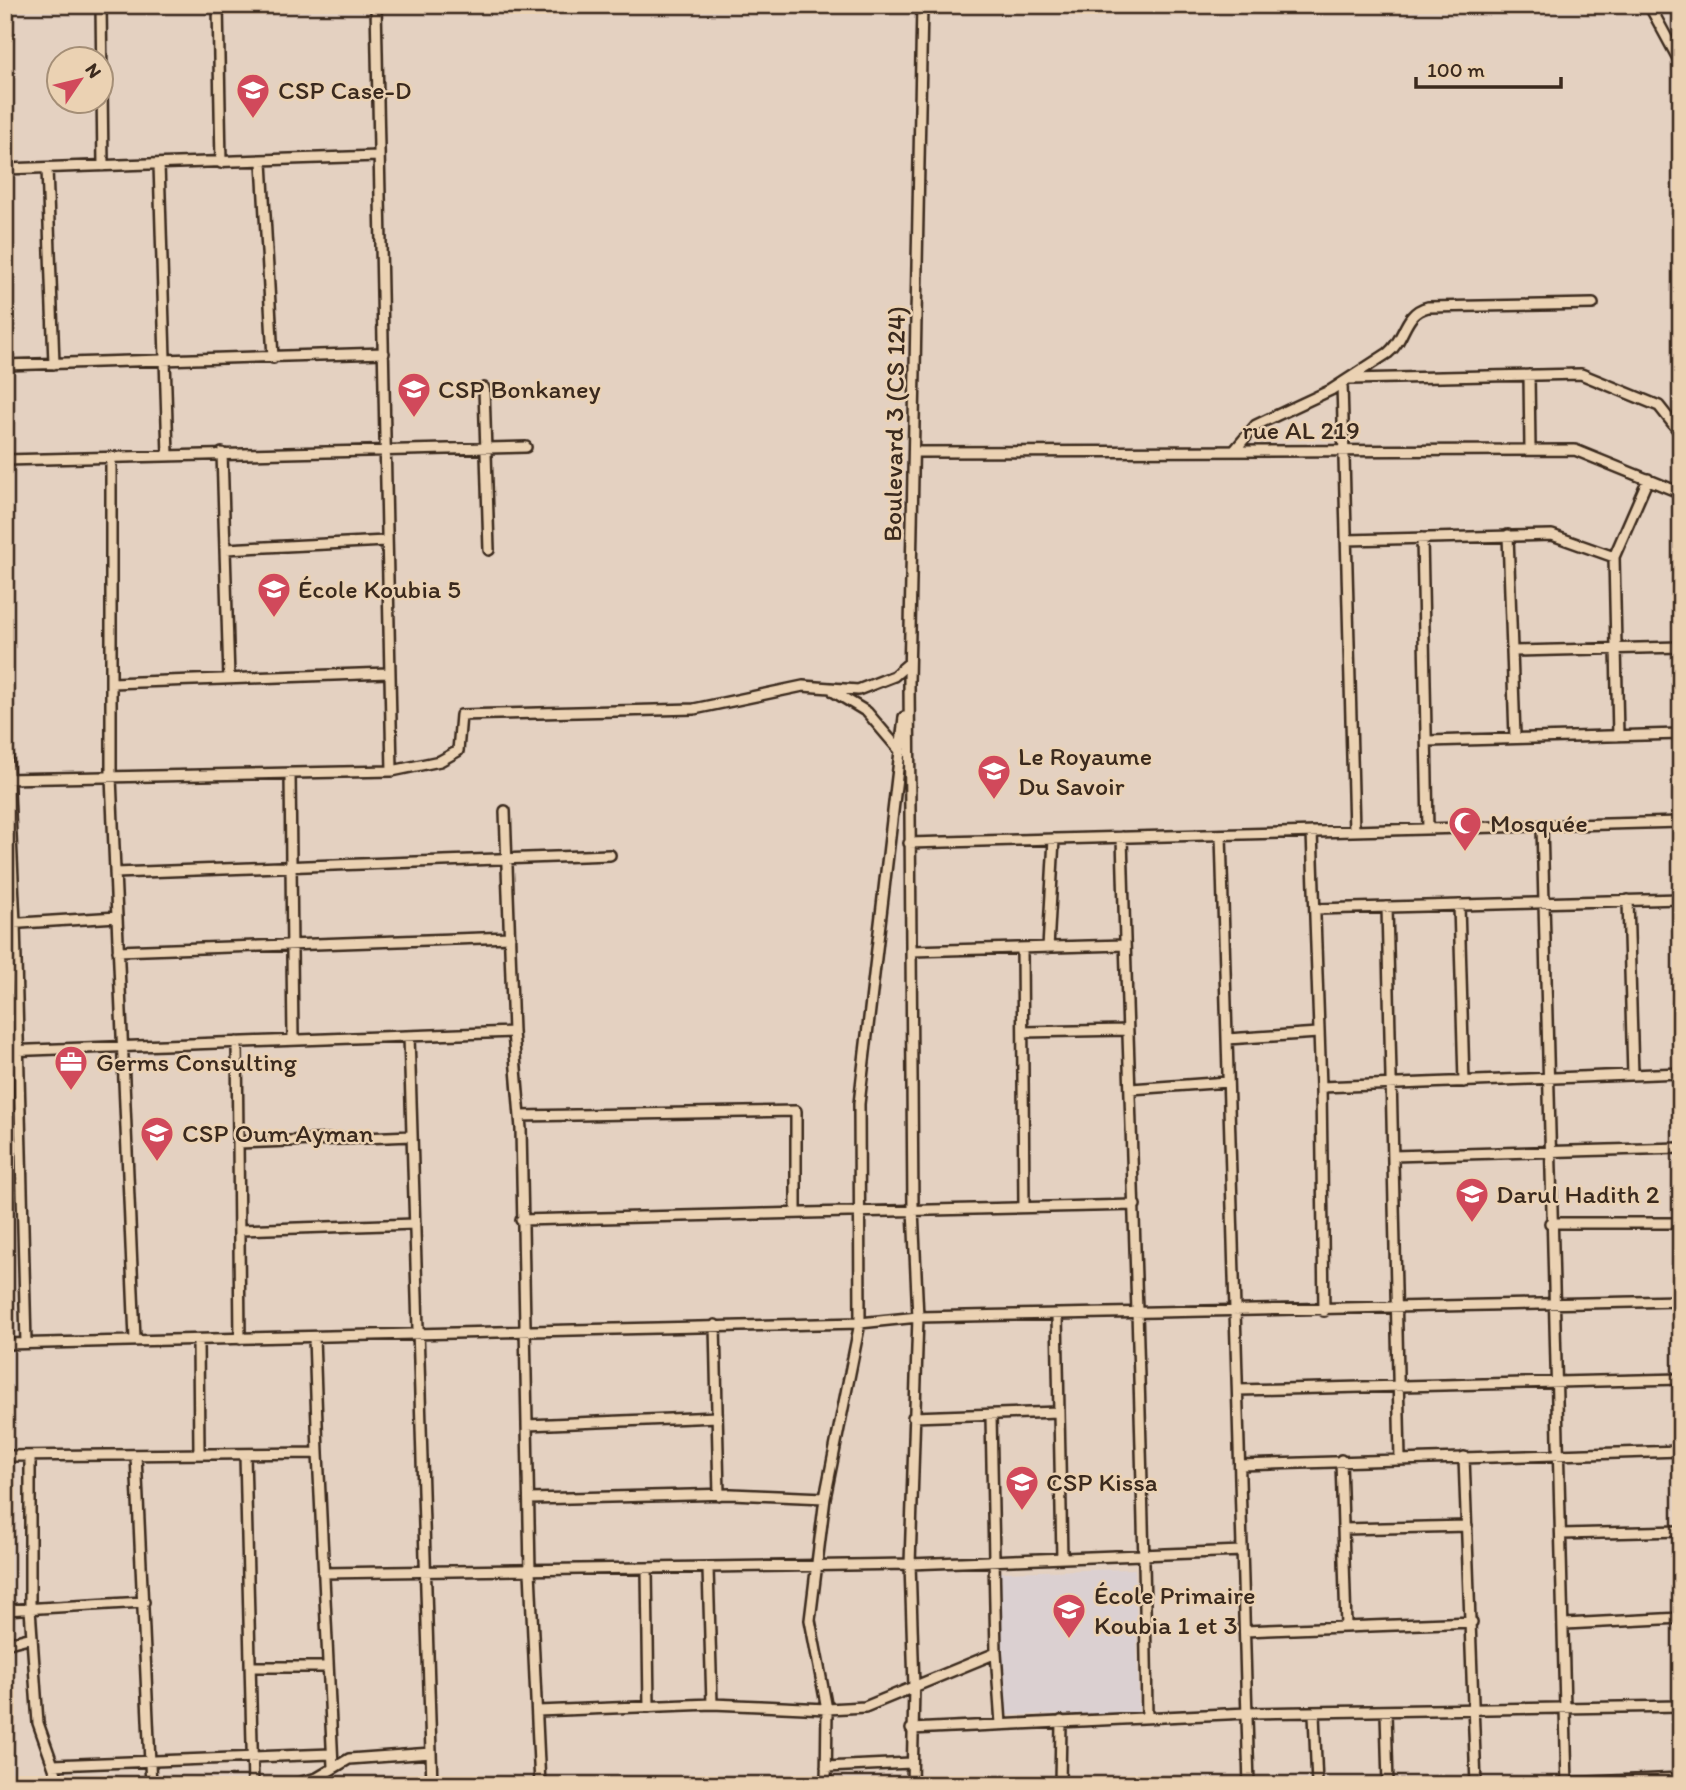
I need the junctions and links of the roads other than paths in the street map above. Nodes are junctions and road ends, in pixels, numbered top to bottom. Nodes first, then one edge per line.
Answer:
1 (101, 5) edge
2 (218, 5) edge
3 (376, 5) edge
4 (922, 5) edge
5 (1649, 5) edge
6 (1681, 64) edge
7 (378, 156) junction
8 (262, 162) junction
9 (221, 163) junction
10 (159, 164) junction
11 (103, 166) junction
12 (47, 168) junction
13 (5, 169) edge
14 (1593, 304) dead end
15 (384, 353) junction
16 (273, 358) junction
17 (164, 361) junction
18 (54, 363) junction
19 (5, 365) edge
20 (1529, 374) junction
21 (1346, 381) junction
22 (484, 387) dead end
23 (1681, 434) edge
24 (486, 447) junction
25 (526, 447) dead end
26 (1344, 450) junction
27 (1530, 450) junction
28 (386, 451) junction
29 (1234, 451) junction
30 (914, 452) junction
31 (222, 453) junction
32 (168, 455) junction
33 (111, 457) junction
34 (5, 460) edge
35 (1648, 480) junction
36 (1681, 493) edge
37 (1508, 536) junction
38 (1422, 538) junction
39 (1346, 540) junction
40 (386, 541) junction
41 (226, 549) junction
42 (489, 550) dead end
43 (1614, 557) junction
44 (1681, 647) edge
45 (1615, 648) junction
46 (1514, 651) junction
47 (909, 663) junction
48 (388, 673) junction
49 (229, 678) junction
50 (909, 681) junction
51 (111, 683) junction
52 (826, 688) junction
53 (5, 705) edge
54 (1681, 734) edge
55 (1618, 736) junction
56 (1515, 737) junction
57 (1428, 741) junction
58 (900, 752) junction
59 (909, 765) junction
60 (391, 771) junction
61 (290, 774) junction
62 (111, 777) junction
63 (6, 779) edge
64 (505, 811) dead end
65 (1681, 822) edge
66 (1542, 826) junction
67 (1428, 829) junction
68 (1354, 831) junction
69 (1312, 832) junction
70 (1221, 835) junction
71 (1122, 837) junction
72 (1054, 839) junction
73 (909, 843) junction
74 (610, 855) dead end
75 (507, 859) junction
76 (290, 868) junction
77 (115, 873) junction
78 (1681, 899) edge
79 (1628, 901) junction
80 (1541, 903) junction
81 (1459, 905) junction
82 (1387, 907) junction
83 (1316, 909) junction
84 (117, 917) junction
85 (10, 924) edge
86 (510, 937) junction
87 (290, 945) junction
88 (1125, 945) junction
89 (1048, 948) junction
90 (1022, 949) junction
91 (118, 951) junction
92 (912, 951) junction
93 (1126, 1030) junction
94 (513, 1032) junction
95 (1023, 1032) junction
96 (1318, 1034) junction
97 (409, 1036) junction
98 (1227, 1038) junction
99 (293, 1040) junction
100 (237, 1042) junction
101 (122, 1046) junction
102 (5, 1051) edge
103 (18, 1051) junction
104 (1681, 1073) edge
105 (1633, 1075) junction
106 (1546, 1078) junction
107 (1228, 1082) junction
108 (1464, 1082) junction
109 (1391, 1085) junction
110 (1321, 1087) junction
111 (1131, 1089) junction
112 (520, 1116) junction
113 (412, 1136) junction
114 (238, 1143) junction
115 (1681, 1148) edge
116 (1548, 1150) junction
117 (1393, 1156) junction
118 (1135, 1205) junction
119 (1024, 1206) junction
120 (913, 1209) junction
121 (859, 1210) junction
122 (796, 1212) junction
123 (521, 1220) junction
124 (1550, 1223) junction
125 (1681, 1223) edge
126 (415, 1224) junction
127 (239, 1230) junction
128 (1681, 1301) edge
129 (1552, 1305) junction
130 (1397, 1309) junction
131 (1324, 1311) junction
132 (1235, 1312) junction
133 (1057, 1315) junction
134 (1138, 1315) junction
135 (918, 1317) junction
136 (860, 1323) junction
137 (715, 1325) junction
138 (524, 1331) junction
139 (418, 1335) junction
140 (314, 1337) junction
141 (135, 1339) junction
142 (240, 1339) junction
143 (198, 1341) junction
144 (26, 1343) junction
145 (5, 1344) edge
146 (1681, 1379) edge
147 (1554, 1383) junction
148 (1399, 1387) junction
149 (1238, 1390) junction
150 (1058, 1412) junction
151 (990, 1416) junction
152 (717, 1417) junction
153 (913, 1417) junction
154 (527, 1425) junction
155 (1681, 1451) edge
156 (199, 1452) junction
157 (318, 1453) junction
158 (245, 1454) junction
159 (136, 1455) junction
160 (5, 1456) edge
161 (30, 1456) junction
162 (1560, 1456) junction
163 (1464, 1457) junction
164 (1400, 1459) junction
165 (1341, 1460) junction
166 (1240, 1465) junction
167 (719, 1495) junction
168 (825, 1498) junction
169 (530, 1499) junction
170 (1467, 1526) junction
171 (1343, 1529) junction
172 (1681, 1531) edge
173 (1562, 1534) junction
174 (1242, 1551) junction
175 (1145, 1556) junction
176 (1062, 1558) junction
177 (993, 1561) junction
178 (817, 1564) junction
179 (910, 1564) junction
180 (708, 1569) junction
181 (647, 1570) junction
182 (530, 1571) junction
183 (323, 1573) junction
184 (425, 1573) junction
185 (144, 1602) junction
186 (30, 1609) junction
187 (5, 1610) edge
188 (1681, 1618) edge
189 (1472, 1622) junction
190 (1565, 1624) junction
191 (1346, 1627) junction
192 (1245, 1632) junction
193 (32, 1637) junction
194 (5, 1644) edge
195 (996, 1653) junction
196 (251, 1667) junction
197 (327, 1667) junction
198 (914, 1687) junction
199 (712, 1704) junction
200 (1681, 1706) edge
201 (649, 1707) junction
202 (1566, 1707) junction
203 (827, 1709) junction
204 (1474, 1710) junction
205 (538, 1711) junction
206 (1386, 1712) junction
207 (1247, 1713) junction
208 (1314, 1714) junction
209 (1147, 1717) junction
210 (1061, 1721) junction
211 (1001, 1724) junction
212 (911, 1729) junction
213 (431, 1753) junction
214 (331, 1754) junction
215 (253, 1757) junction
216 (150, 1762) junction
217 (911, 1763) junction
218 (53, 1765) junction
219 (333, 1766) junction
220 (826, 1767) junction
221 (1681, 1778) edge
222 (294, 1784) edge
223 (1567, 1784) edge
224 (60, 1785) edge
225 (151, 1785) edge
226 (253, 1785) edge
227 (432, 1785) edge
228 (541, 1785) edge
229 (826, 1785) edge
230 (912, 1785) edge
231 (1060, 1785) edge
232 (1250, 1785) edge
233 (1317, 1785) edge
234 (1388, 1785) edge
235 (1476, 1785) edge

1 - 11 street
2 - 9 street
3 - 7 street
4 - 30 street, Boulevard 3 (CS 124)
5 - 6 street
7 - 8 street
7 - 15 street
8 - 9 street
8 - 16 street
9 - 10 street
10 - 11 street
10 - 17 street
11 - 12 street
12 - 13 street
12 - 18 street
14 - 21 street
15 - 16 street
15 - 28 street
16 - 17 street
17 - 18 street
17 - 32 street
18 - 19 street
20 - 21 street
20 - 23 street
20 - 27 street
21 - 26 street
21 - 29 street
22 - 24 street
24 - 25 street
24 - 28 street
24 - 42 street
26 - 27 street, rue AL 219
26 - 29 street, rue AL 219
26 - 39 street
27 - 35 street, rue AL 219
28 - 31 street
28 - 40 street
29 - 30 street, rue AL 219
30 - 47 street, Boulevard 3 (CS 124)
31 - 32 street
31 - 41 street
32 - 33 street
33 - 34 street
33 - 51 street
35 - 36 street, rue AL 219
35 - 43 street
37 - 38 street
37 - 43 street
37 - 46 street
38 - 39 street
38 - 57 street
39 - 68 street
40 - 41 street
40 - 48 street
41 - 49 street
43 - 45 street
44 - 45 street
45 - 46 street
45 - 55 street
46 - 56 street
47 - 50 street, Boulevard 3 (CS 124)
47 - 52 street
48 - 49 street
48 - 60 street
49 - 51 street
50 - 58 street
50 - 59 street, Boulevard 3 (CS 124)
51 - 62 street
52 - 58 street
52 - 60 street
53 - 63 street
54 - 55 street
55 - 56 street
56 - 57 street
57 - 67 street
58 - 59 street
58 - 121 street
59 - 73 street, Boulevard 3 (CS 124)
60 - 61 street
61 - 62 street
61 - 76 street
62 - 63 street
62 - 77 street
63 - 85 street
64 - 75 street
65 - 66 street
66 - 67 street
66 - 80 street
67 - 68 street
68 - 69 street
69 - 70 street
69 - 83 street
70 - 71 street
70 - 98 street
71 - 72 street
71 - 88 street
72 - 73 street
72 - 89 street
73 - 92 street, Boulevard 3 (CS 124)
74 - 75 street
75 - 76 street
75 - 86 street
76 - 77 street
76 - 87 street
77 - 84 street
78 - 79 street
79 - 80 street
79 - 105 street
80 - 81 street
80 - 106 street
81 - 82 street
81 - 108 street
82 - 83 street
82 - 109 street
83 - 96 street
84 - 85 street
84 - 91 street
85 - 103 street
86 - 87 street
86 - 94 street
87 - 91 street
87 - 99 street
88 - 89 street
88 - 93 street
89 - 90 street
90 - 92 street
90 - 95 street
91 - 101 street
92 - 120 street, Boulevard 3 (CS 124)
93 - 95 street
93 - 111 street
94 - 97 street
94 - 112 street
95 - 119 street
96 - 98 street
96 - 110 street
97 - 99 street
97 - 113 street
98 - 107 street
99 - 100 street
100 - 101 street
100 - 114 street
101 - 103 street
101 - 141 street
102 - 103 street
103 - 144 street
104 - 105 street
105 - 106 street
106 - 108 street
106 - 116 street
107 - 111 street
107 - 132 street
108 - 109 street
109 - 110 street
109 - 117 street
110 - 131 street
111 - 118 street
112 - 122 street
112 - 123 street
113 - 114 street
113 - 126 street
114 - 127 street
115 - 116 street
116 - 117 street
116 - 124 street
117 - 130 street
118 - 119 street
118 - 134 street
119 - 120 street
120 - 121 street
120 - 135 street, Boulevard 3 (CS 124)
121 - 122 street
121 - 136 street
122 - 123 street
123 - 138 street
124 - 125 street
124 - 129 street
126 - 127 street
126 - 139 street
127 - 142 street
128 - 129 street
129 - 130 street
129 - 147 street
130 - 131 street
130 - 148 street
131 - 132 street
132 - 134 street
132 - 149 street
133 - 134 street
133 - 135 street
133 - 150 street
134 - 175 street
135 - 136 street
135 - 153 street, Boulevard 3 (CS 124)
136 - 137 street
136 - 168 street
137 - 138 street
137 - 152 street
138 - 139 street
138 - 154 street
139 - 140 street
139 - 184 street
140 - 142 street
140 - 157 street
141 - 143 street
141 - 144 street
142 - 143 street
143 - 156 street
144 - 145 street
146 - 147 street
147 - 148 street
147 - 162 street
148 - 149 street
148 - 164 street
149 - 166 street
150 - 151 street
150 - 176 street
151 - 153 street
151 - 177 street
152 - 154 street
152 - 167 street
153 - 179 street, Boulevard 3 (CS 124)
154 - 169 street
155 - 162 street
156 - 158 street
156 - 159 street
157 - 158 street
157 - 183 street
158 - 196 street
159 - 161 street
159 - 185 street
160 - 161 street
161 - 186 street
162 - 163 street
162 - 173 street
163 - 164 street
163 - 170 street
164 - 165 street
165 - 166 street
165 - 171 street
166 - 174 street
167 - 168 street
167 - 169 street
168 - 178 street
169 - 182 street
170 - 171 street
170 - 189 street
171 - 191 street
172 - 173 street
173 - 190 street
174 - 175 street
174 - 192 street
175 - 176 street
175 - 209 street
176 - 177 street
177 - 179 street
177 - 195 street
178 - 179 street
178 - 180 street
178 - 203 street
179 - 198 street, Boulevard 3 (CS 124)
180 - 181 street
180 - 199 street
181 - 182 street
181 - 201 street
182 - 184 street
182 - 205 street
183 - 184 street
183 - 197 street
184 - 213 street
185 - 186 street
185 - 216 street
186 - 187 street
186 - 193 street
188 - 190 street
189 - 191 street
189 - 204 street
190 - 202 street
191 - 192 street
192 - 207 street
193 - 194 street
193 - 218 street
195 - 198 street
195 - 211 street
196 - 197 street
196 - 215 street
197 - 214 street
198 - 203 street
198 - 212 street, Boulevard 3 (CS 124)
199 - 201 street
199 - 203 street
200 - 202 street
201 - 205 street
202 - 204 street
202 - 223 street
203 - 220 street
204 - 206 street
204 - 235 street
205 - 228 street
206 - 208 street
206 - 234 street
207 - 208 street
207 - 209 street
207 - 232 street
208 - 233 street
209 - 210 street
210 - 211 street
210 - 231 street
211 - 212 street
212 - 217 street, Boulevard 3 (CS 124)
213 - 219 street
213 - 227 street
214 - 215 street
214 - 219 street
215 - 216 street
215 - 226 street
216 - 218 street
216 - 225 street
217 - 220 street
217 - 230 street, Boulevard 3 (CS 124)
218 - 224 street
219 - 222 street
220 - 229 street
221 - 223 street

